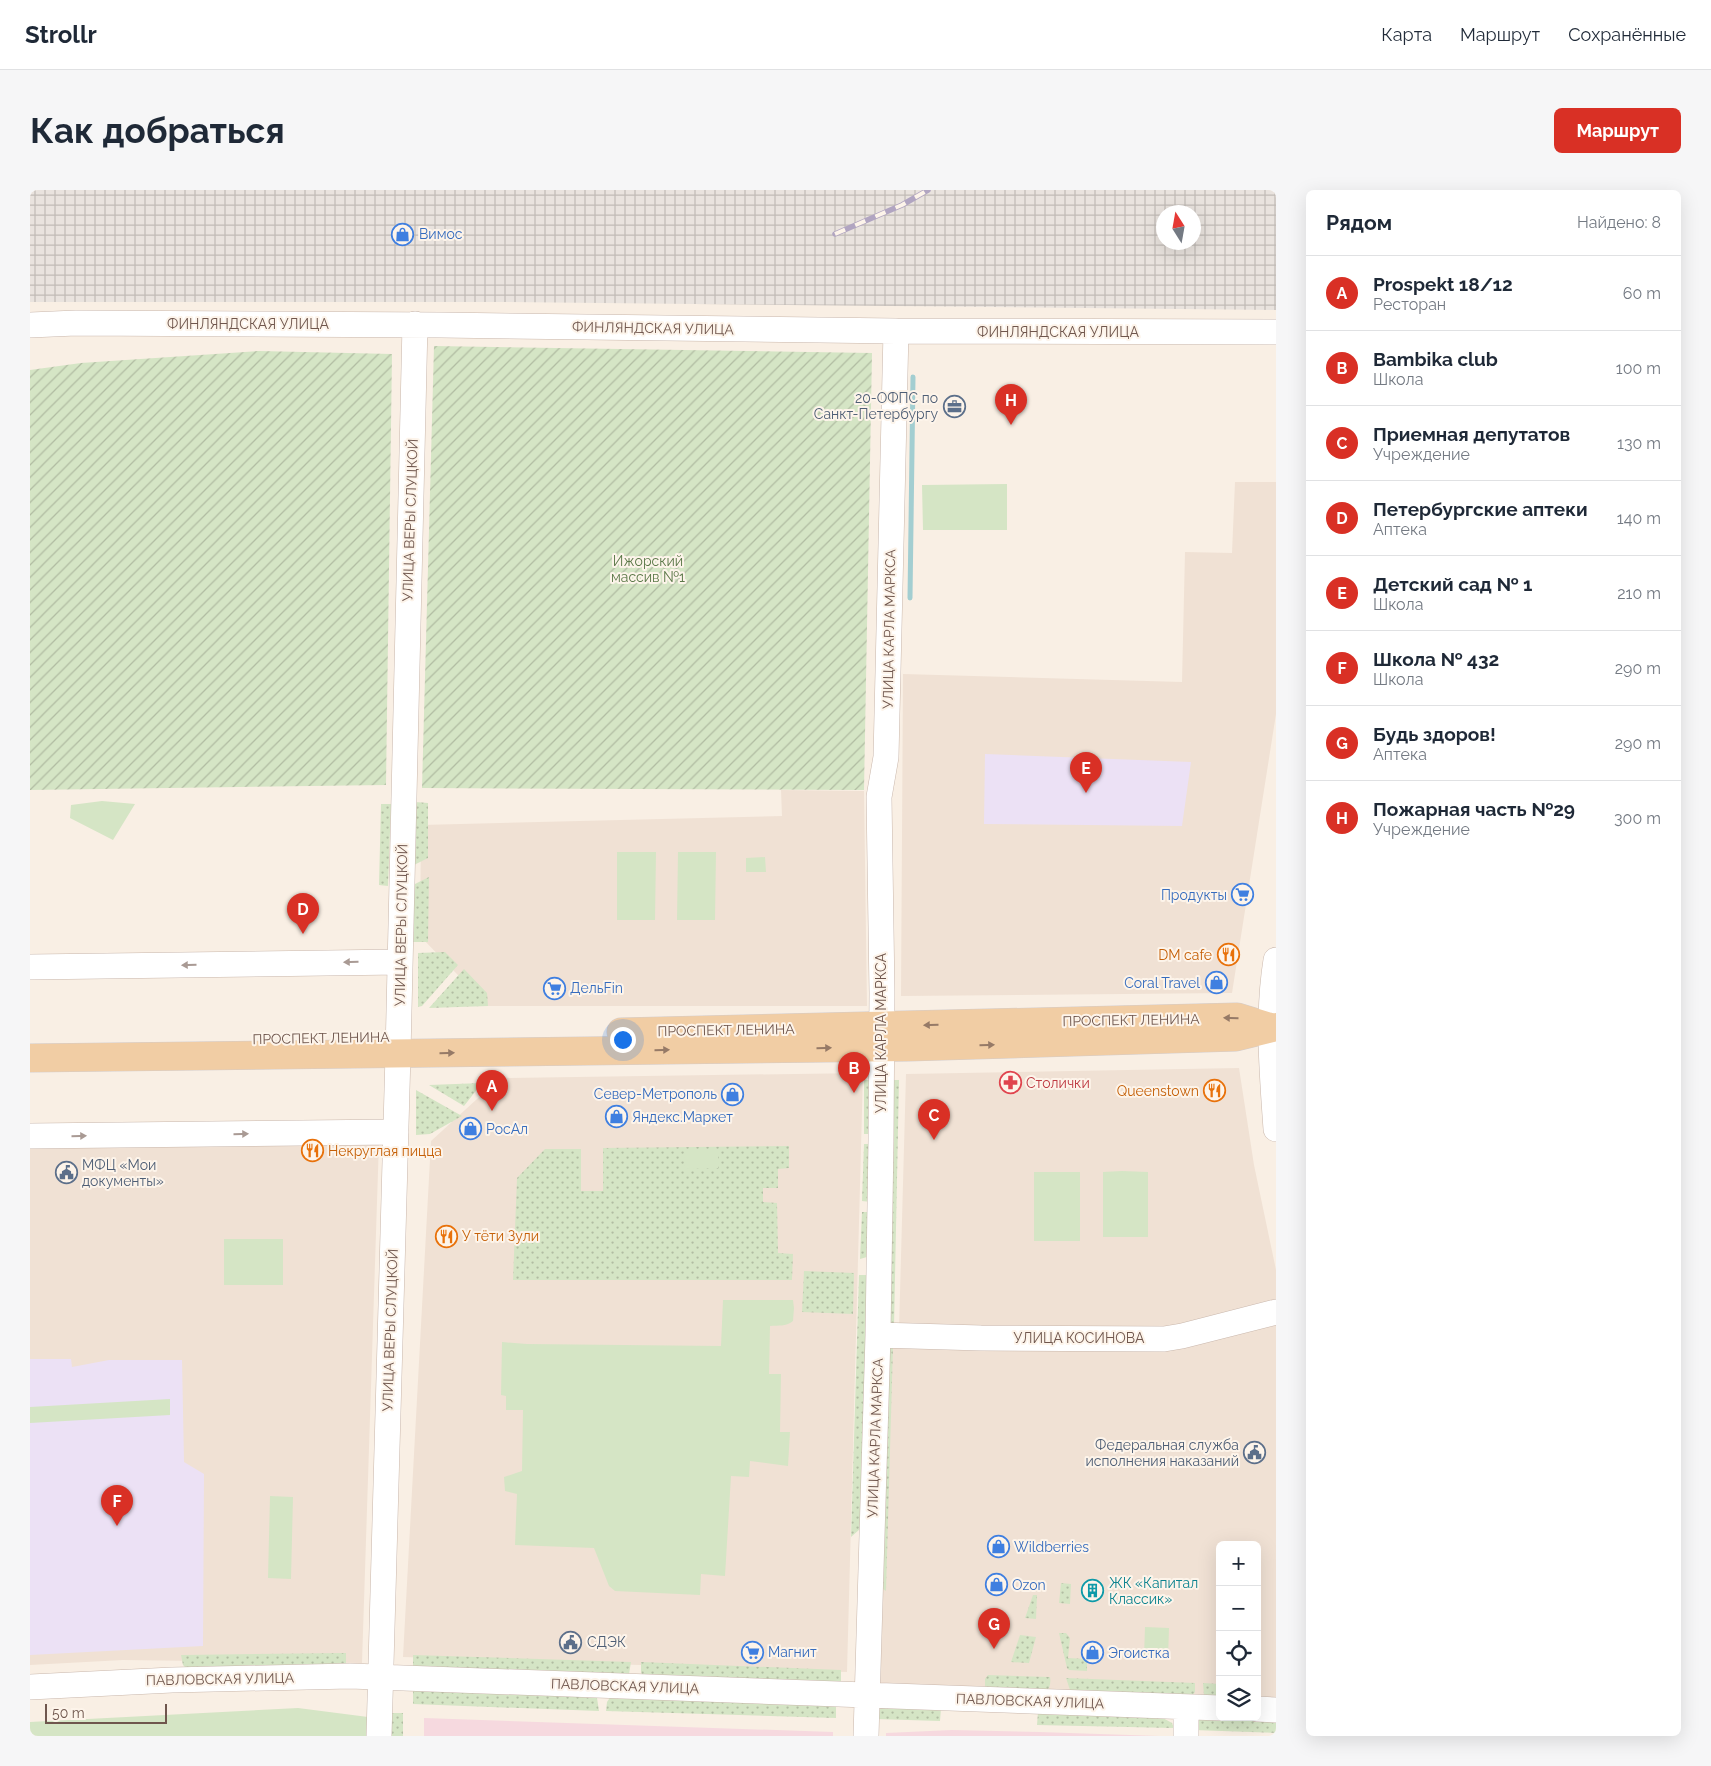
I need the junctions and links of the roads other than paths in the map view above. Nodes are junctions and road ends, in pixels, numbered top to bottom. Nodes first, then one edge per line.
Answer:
1 (415, 324) junction
2 (30, 325) edge
3 (896, 332) junction
4 (1276, 332) edge
5 (1276, 960) edge
6 (400, 962) junction
7 (30, 968) edge
8 (1273, 1027) edge
9 (882, 1037) junction
10 (30, 1041) edge
11 (398, 1045) junction
12 (30, 1058) edge
13 (1276, 1129) edge
14 (396, 1132) junction
15 (30, 1136) edge
16 (1276, 1312) edge
17 (878, 1335) junction
18 (380, 1677) junction
19 (30, 1687) edge
20 (867, 1695) junction
21 (1186, 1707) junction
22 (1216, 1708) edge
23 (1261, 1710) edge
24 (1276, 1710) edge
25 (379, 1736) edge
26 (866, 1736) edge
27 (1186, 1736) edge

1 - 2 street, ФИНЛЯНДСКАЯ УЛИЦА
1 - 3 street, ФИНЛЯНДСКАЯ УЛИЦА
1 - 6 street, УЛИЦА ВЕРЫ СЛУЦКОЙ
3 - 4 street, ФИНЛЯНДСКАЯ УЛИЦА
3 - 9 street, УЛИЦА КАРЛА МАРКСА
5 - 8 street
6 -> 7 street
6 - 11 street, УЛИЦА ВЕРЫ СЛУЦКОЙ
8 - 9 main road, ПРОСПЕКТ ЛЕНИНА
8 - 13 street
9 - 11 main road, ПРОСПЕКТ ЛЕНИНА
9 - 17 street, УЛИЦА КАРЛА МАРКСА
10 - 11 main road, ПРОСПЕКТ ЛЕНИНА
11 - 12 main road, ПРОСПЕКТ ЛЕНИНА
11 - 14 street, УЛИЦА ВЕРЫ СЛУЦКОЙ
15 -> 14 street
14 - 18 street, УЛИЦА ВЕРЫ СЛУЦКОЙ
16 - 17 street, УЛИЦА КОСИНОВА
17 - 20 street, УЛИЦА КАРЛА МАРКСА
18 - 19 street, ПАВЛОВСКАЯ УЛИЦА
18 - 20 street, ПАВЛОВСКАЯ УЛИЦА
18 - 25 street, УЛИЦА ВЕРЫ СЛУЦКОЙ
20 - 21 street, ПАВЛОВСКАЯ УЛИЦА
20 - 26 street, УЛИЦА КАРЛА МАРКСА
21 - 22 street, ПАВЛОВСКАЯ УЛИЦА
21 - 27 street
23 - 24 street

